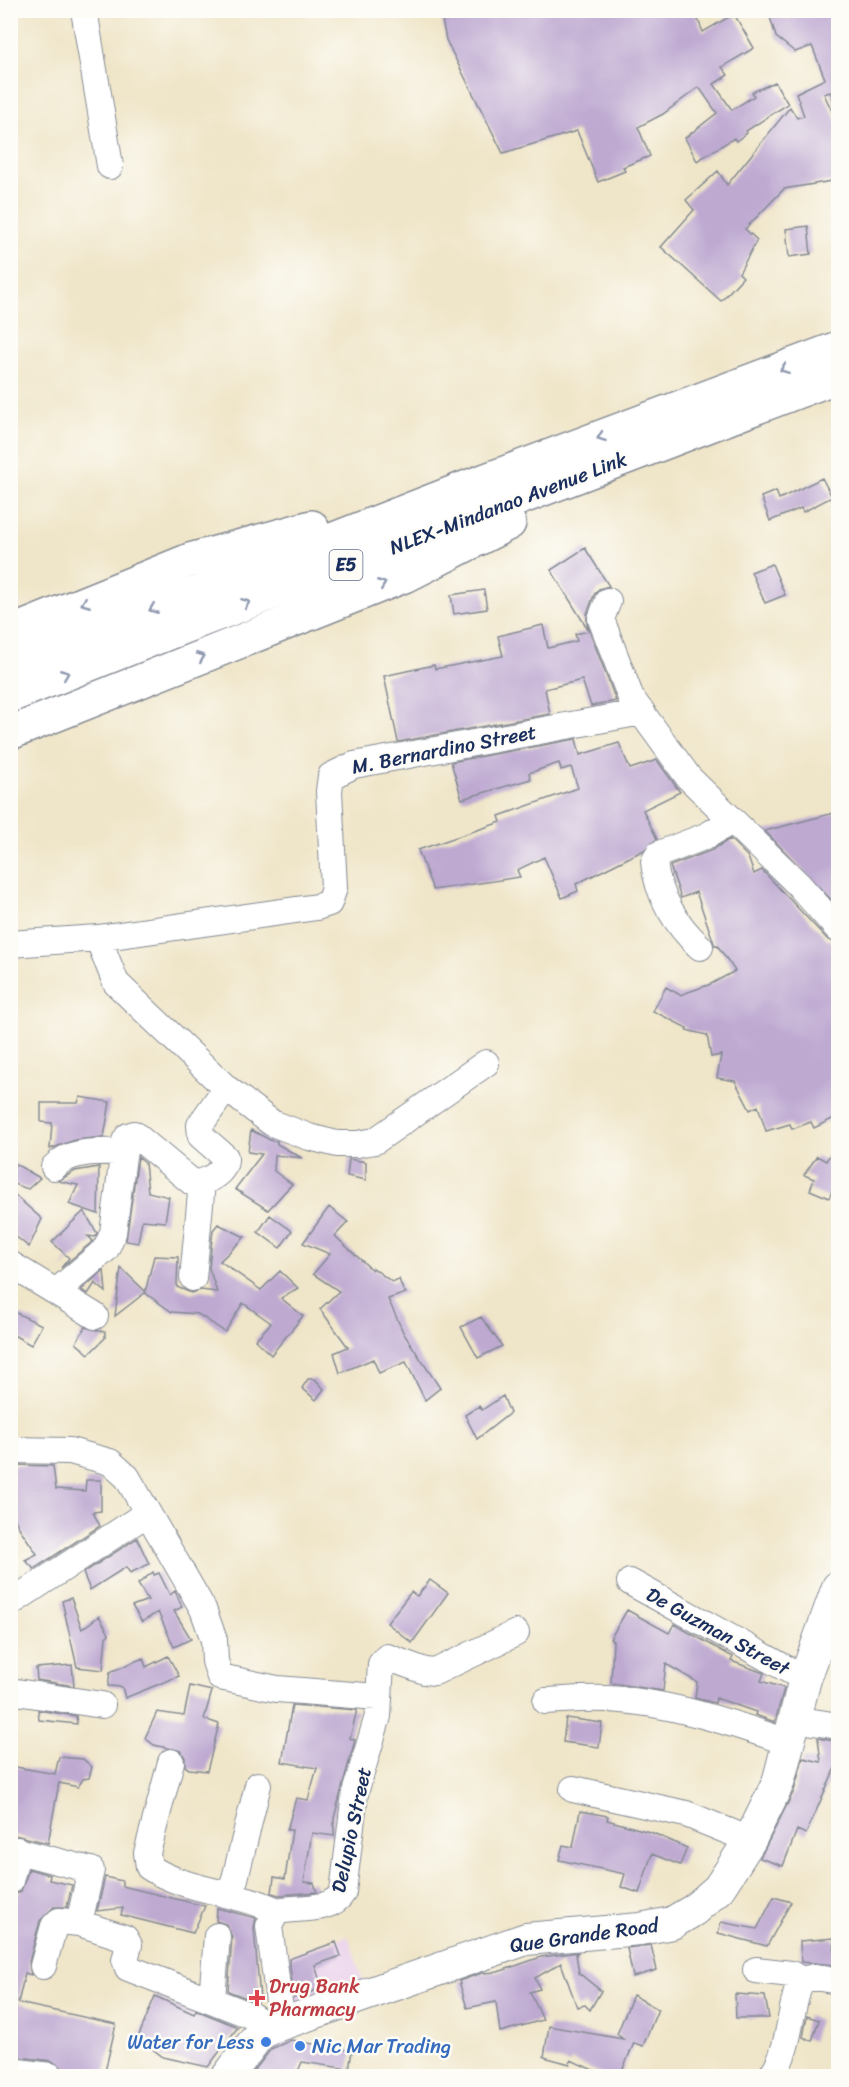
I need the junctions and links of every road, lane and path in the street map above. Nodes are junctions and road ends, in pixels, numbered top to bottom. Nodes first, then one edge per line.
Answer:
1 (84, 10) edge
2 (110, 166) dead end
3 (838, 348) edge
4 (838, 376) edge
5 (682, 436) junction
6 (462, 489) junction
7 (608, 601) dead end
8 (10, 633) edge
9 (10, 666) edge
10 (147, 678) junction
11 (10, 696) edge
12 (642, 712) junction
13 (10, 733) edge
14 (10, 744) edge
15 (732, 821) junction
16 (838, 929) edge
17 (98, 938) junction
18 (10, 944) edge
19 (700, 946) dead end
20 (486, 1063) dead end
21 (226, 1088) junction
22 (124, 1152) junction
23 (54, 1167) dead end
24 (202, 1183) junction
25 (10, 1264) edge
26 (193, 1278) dead end
27 (56, 1292) junction
28 (95, 1316) dead end
29 (12, 1448) edge
30 (146, 1514) junction
31 (630, 1582) dead end
32 (838, 1587) edge
33 (10, 1603) edge
34 (516, 1633) dead end
35 (805, 1679) junction
36 (10, 1691) edge
37 (378, 1696) junction
38 (546, 1701) dead end
39 (102, 1705) dead end
40 (838, 1726) edge
41 (793, 1731) junction
42 (171, 1762) dead end
43 (258, 1785) dead end
44 (573, 1789) dead end
45 (750, 1840) junction
46 (14, 1850) edge
47 (10, 1881) edge
48 (231, 1895) junction
49 (277, 1911) junction
50 (79, 1923) junction
51 (217, 1936) dead end
52 (43, 1966) dead end
53 (756, 1970) dead end
54 (801, 1980) junction
55 (838, 1981) edge
56 (212, 1999) junction
57 (276, 2026) junction
58 (10, 2070) edge
59 (50, 2076) edge
60 (228, 2076) edge
61 (771, 2076) edge

1 - 2 street
3 -> 6 highway, NLEX-Mindanao Avenue Link / E5
4 - 5 highway, NLEX-Mindanao Avenue Link / E5
10 -> 5 highway
11 -> 5 highway, NLEX-Mindanao Avenue Link / E5
6 -> 8 highway
6 -> 9 highway, NLEX-Mindanao Avenue Link / E5
7 - 12 street
10 - 13 highway
10 - 14 highway
12 - 15 street
12 - 17 street, M. Bernardino Street
15 - 16 street
15 - 19 street
17 - 18 street, M. Bernardino Street
17 - 21 street
20 - 21 street
21 - 24 street
22 - 23 street
22 - 24 street
22 - 27 street
24 - 26 street
25 - 27 street
27 - 28 street
29 - 30 street
30 - 33 street
30 - 37 street
31 - 35 street, De Guzman Street
32 - 35 main road, Que Grande Road
34 - 37 street, Delupio Street
35 - 41 main road, Que Grande Road
36 - 39 street
37 - 49 street, Delupio Street
38 - 41 street
40 - 41 street
41 - 45 main road, Que Grande Road
42 - 48 street
43 - 48 street
44 - 45 street
45 - 57 main road, Que Grande Road
46 - 47 street
46 - 50 street
48 - 49 street
49 - 57 street
50 - 52 street
50 - 56 street
51 - 56 street
53 - 54 street
54 - 55 street
54 - 61 street
56 - 57 street
57 - 60 main road
58 - 59 street

